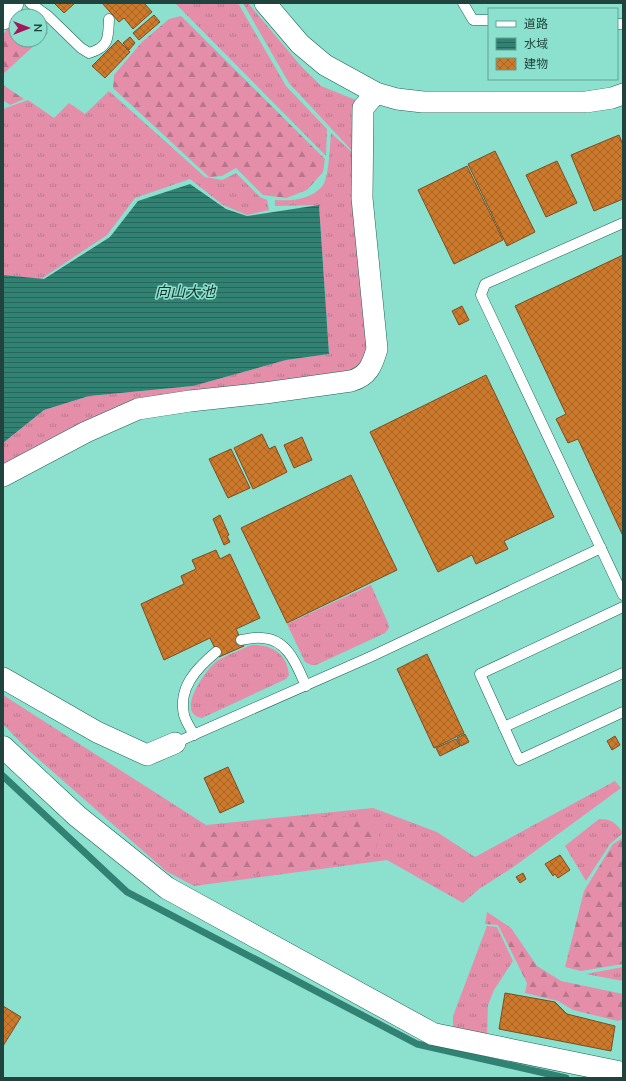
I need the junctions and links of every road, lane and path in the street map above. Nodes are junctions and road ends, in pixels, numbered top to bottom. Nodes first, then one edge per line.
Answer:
1 (13, 3) edge
2 (30, 3) edge
3 (264, 3) edge
4 (463, 3) edge
5 (3, 19) edge
6 (110, 19) dead end
7 (488, 20) edge
8 (376, 93) junction
9 (623, 94) edge
10 (623, 223) edge
11 (3, 476) edge
12 (601, 548) junction
13 (623, 595) edge
14 (623, 608) edge
15 (240, 640) dead end
16 (216, 652) dead end
17 (623, 673) edge
18 (3, 678) edge
19 (306, 686) junction
20 (623, 712) edge
21 (504, 727) junction
22 (194, 735) junction
23 (175, 743) joint
24 (3, 747) edge
25 (623, 1073) edge

1 - 5 street
2 - 6 lane
3 - 8 street
4 - 7 lane
8 - 9 street
8 - 11 street
10 - 12 lane
12 - 13 lane
12 - 19 lane
14 - 21 lane
15 - 19 lane
16 - 22 lane
17 - 21 lane
18 - 23 street
19 - 22 lane
20 - 21 lane
22 - 23 lane
24 - 25 street

